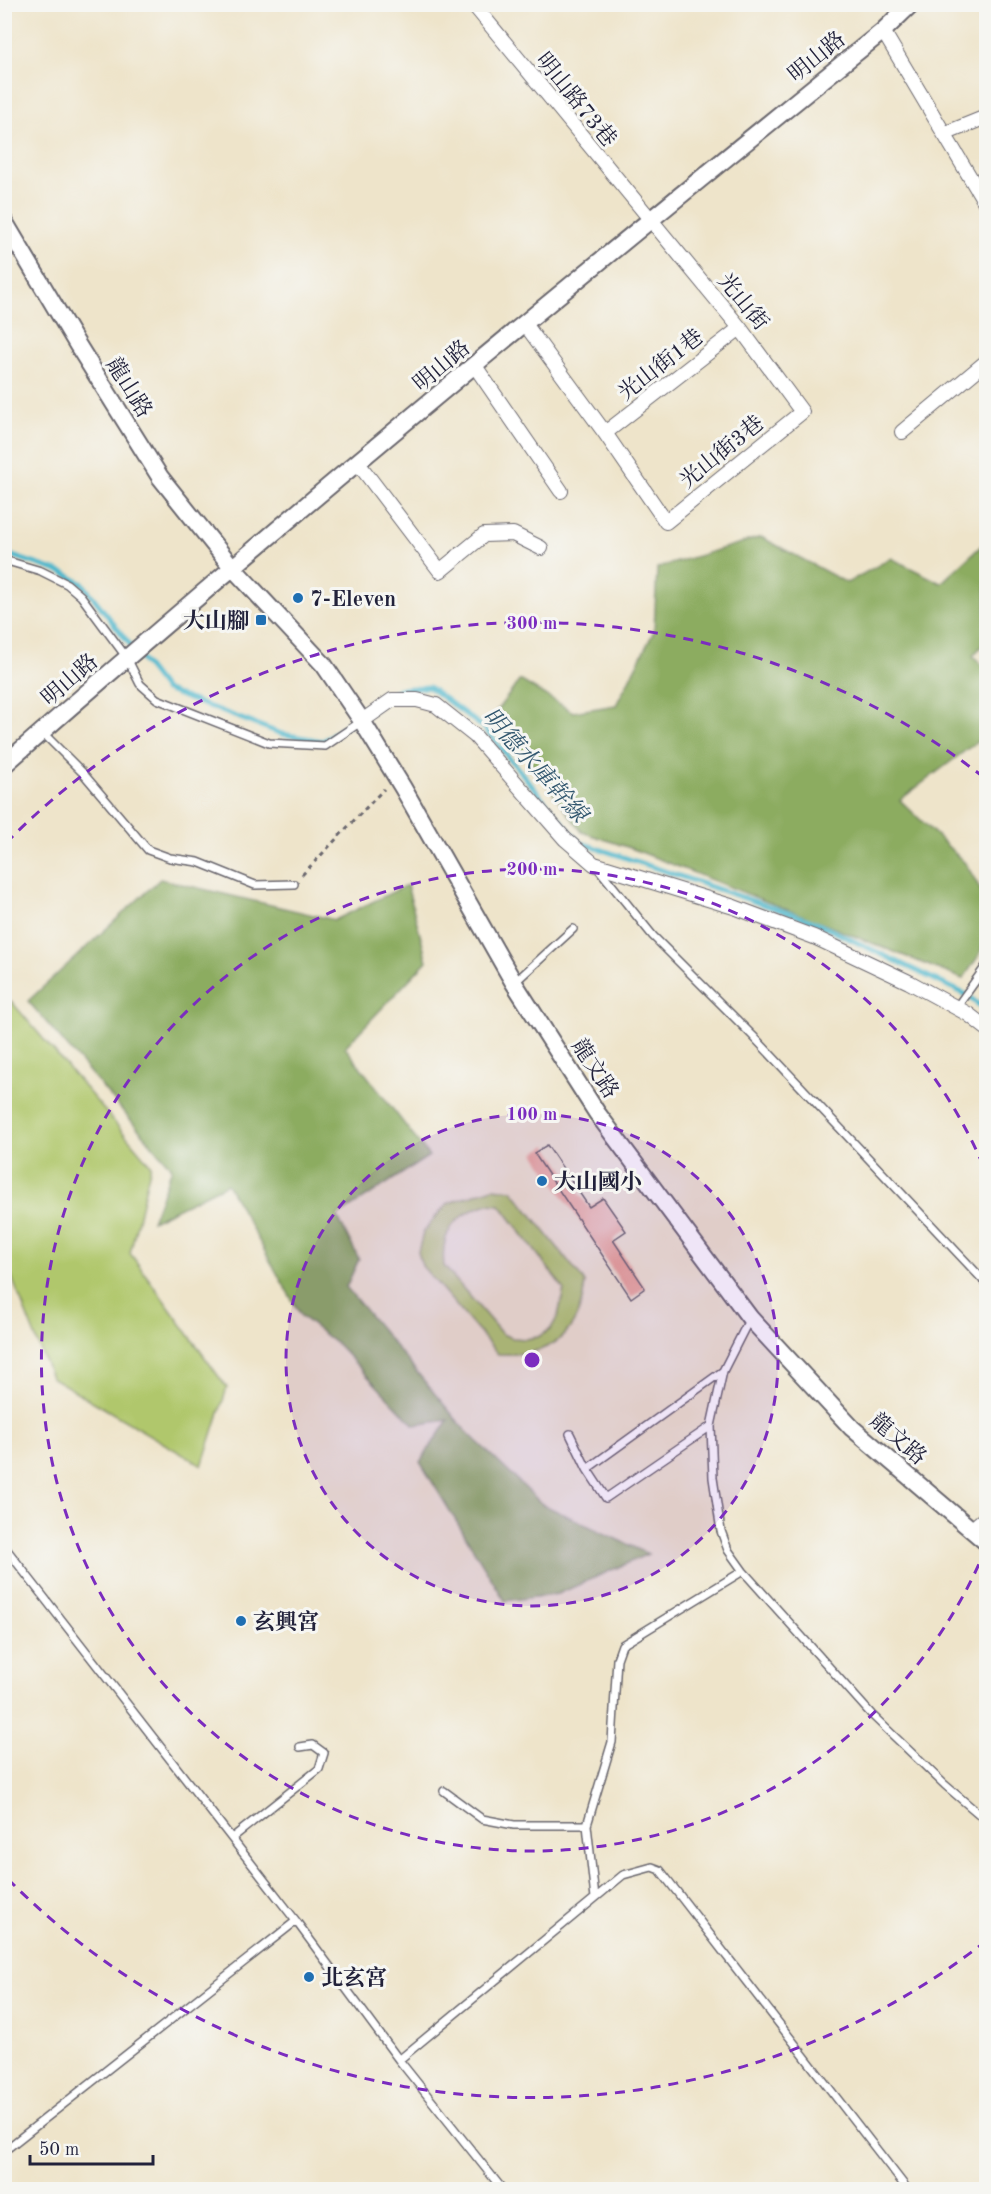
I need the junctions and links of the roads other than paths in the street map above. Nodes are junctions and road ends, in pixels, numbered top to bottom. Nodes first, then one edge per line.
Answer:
1 (473, 4) edge
2 (911, 4) edge
3 (883, 31) junction
4 (987, 117) edge
5 (944, 134) junction
6 (987, 204) edge
7 (649, 220) junction
8 (4, 221) edge
9 (525, 324) junction
10 (740, 328) junction
11 (987, 362) edge
12 (475, 366) junction
13 (802, 412) joint
14 (902, 432) dead end
15 (605, 433) junction
16 (358, 463) junction
17 (561, 491) dead end
18 (541, 548) dead end
19 (4, 560) edge
20 (232, 567) junction
21 (132, 653) junction
22 (359, 717) junction
23 (42, 732) junction
24 (4, 765) edge
25 (594, 864) junction
26 (294, 884) road end
27 (573, 929) dead end
28 (987, 966) edge
29 (514, 982) junction
30 (958, 1004) junction
31 (987, 1028) edge
32 (987, 1283) edge
33 (750, 1318) junction
34 (723, 1371) junction
35 (711, 1426) junction
36 (570, 1434) dead end
37 (587, 1469) junction
38 (987, 1517) edge
39 (971, 1530) junction
40 (987, 1542) edge
41 (4, 1546) edge
42 (743, 1571) junction
43 (300, 1747) dead end
44 (444, 1791) dead end
45 (987, 1820) edge
46 (586, 1825) junction
47 (232, 1838) junction
48 (595, 1898) junction
49 (296, 1921) junction
50 (399, 2060) junction
51 (4, 2151) edge
52 (503, 2190) edge
53 (908, 2190) edge

1 - 7 street, 明山路73巷
2 - 3 street, 明山路
3 - 5 street
3 - 7 street, 明山路
4 - 5 street
5 - 6 street
7 - 9 street, 明山路
7 - 10 street, 光山街
8 - 20 street, 龍山路
9 - 12 street, 明山路
9 - 15 street
10 - 13 street, 光山街
10 - 15 street, 光山街1巷
11 - 14 street
12 - 16 street, 明山路
12 - 17 street
13 - 15 street, 光山街3巷
16 - 18 street
16 - 20 street, 明山路
19 - 21 lane
20 - 21 street, 明山路
20 - 22 street, 龍文路
21 - 22 lane
21 - 23 street, 明山路
22 - 25 street
22 - 29 street, 龍文路
23 - 24 street, 明山路
23 - 26 lane
25 - 30 street
25 - 32 lane
27 - 29 lane
28 - 30 lane
29 - 33 street, 龍文路
30 - 31 street
33 - 34 lane
33 - 39 street, 龍文路
34 - 35 lane
34 - 37 lane
35 - 37 lane
35 - 42 lane
36 - 37 lane
38 - 39 street
39 - 40 street, 龍文路
41 - 47 lane
42 - 45 lane
42 - 46 lane
43 - 47 lane
44 - 46 lane
46 - 48 lane
47 - 49 lane
48 - 50 lane
48 - 53 lane
49 - 50 lane
49 - 51 lane
50 - 52 lane

